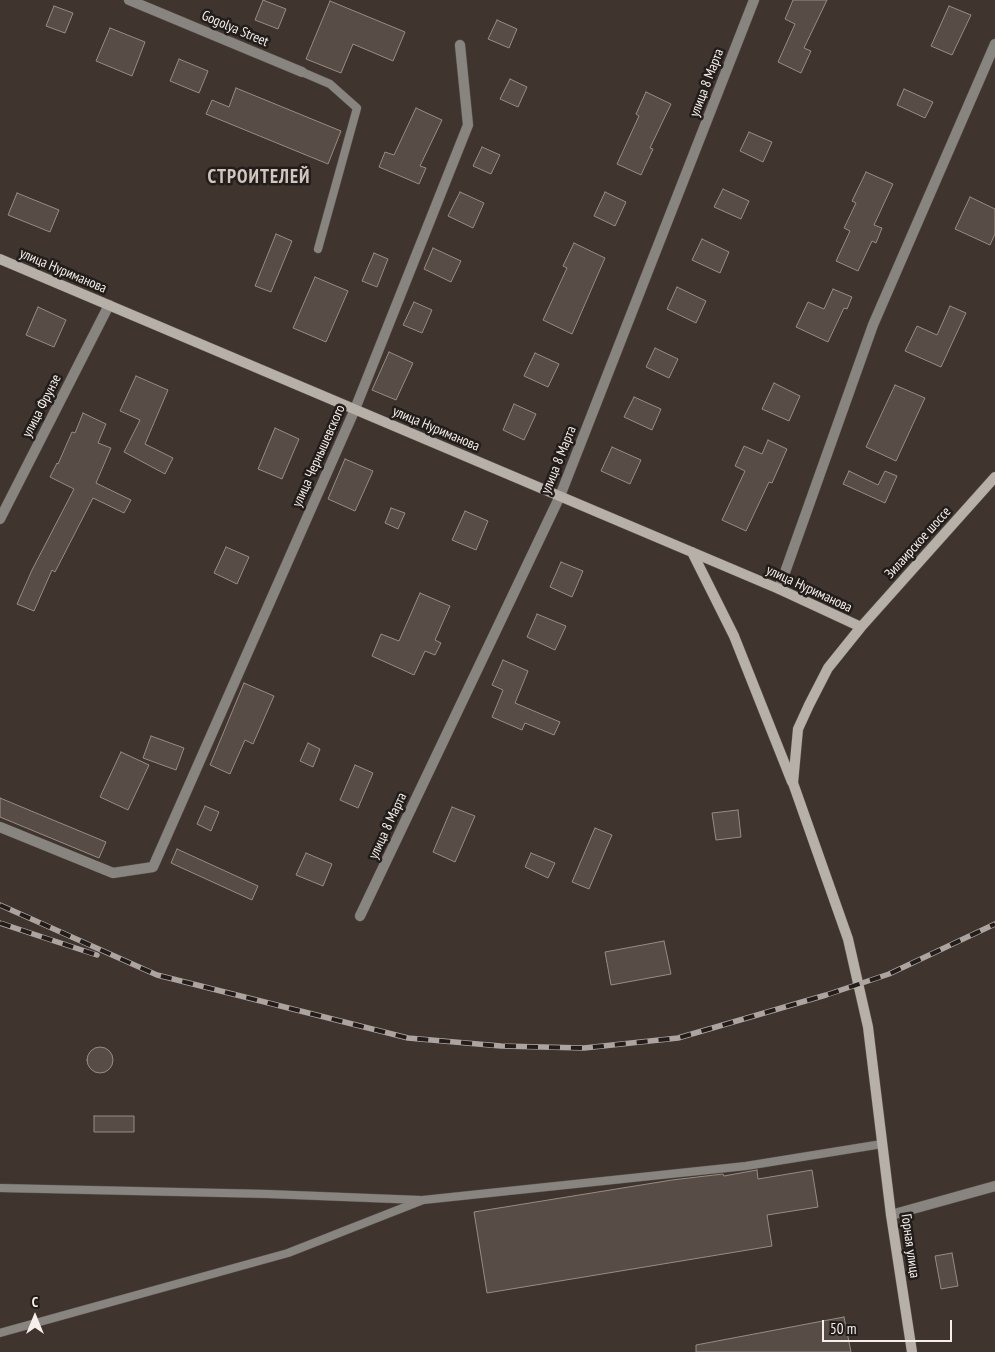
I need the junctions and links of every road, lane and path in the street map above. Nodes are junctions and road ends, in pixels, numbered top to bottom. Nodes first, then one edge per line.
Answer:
1 (129, 0) edge
2 (754, 0) edge
3 (995, 44) edge
4 (460, 45) dead end
5 (302, 72) joint
6 (318, 248) dead end
7 (0, 259) edge
8 (109, 305) junction
9 (355, 409) junction
10 (995, 477) edge
11 (560, 496) junction
12 (0, 519) edge
13 (692, 552) junction
14 (779, 589) junction
15 (861, 627) junction
16 (793, 783) junction
17 (0, 827) edge
18 (360, 916) dead end
19 (882, 1144) junction
20 (995, 1186) edge
21 (0, 1188) edge
22 (423, 1200) junction
23 (891, 1214) junction
24 (0, 1333) edge
25 (912, 1352) edge

1 - 5 street, Gogolya Street
2 - 11 street, улица 8 Марта
3 - 14 street
4 - 9 street, улица Чернышевского
5 - 6 lane
7 - 8 main road, улица Нуриманова
8 - 9 main road, улица Нуриманова
8 - 12 street, улица Фрунзе
9 - 11 main road, улица Нуриманова
9 - 17 street, улица Чернышевского
10 - 15 main road, Зилаирское шоссе
11 - 13 main road, улица Нуриманова
11 - 18 street, улица 8 Марта
13 - 14 main road, улица Нуриманова
13 - 16 main road, Горная улица
14 - 15 main road, улица Нуриманова
15 - 16 main road, Зилаирское шоссе
16 - 19 main road, Горная улица
19 - 22 lane
19 - 23 main road, Горная улица
20 - 23 street
21 - 22 lane
22 - 24 lane
23 - 25 main road, Горная улица

